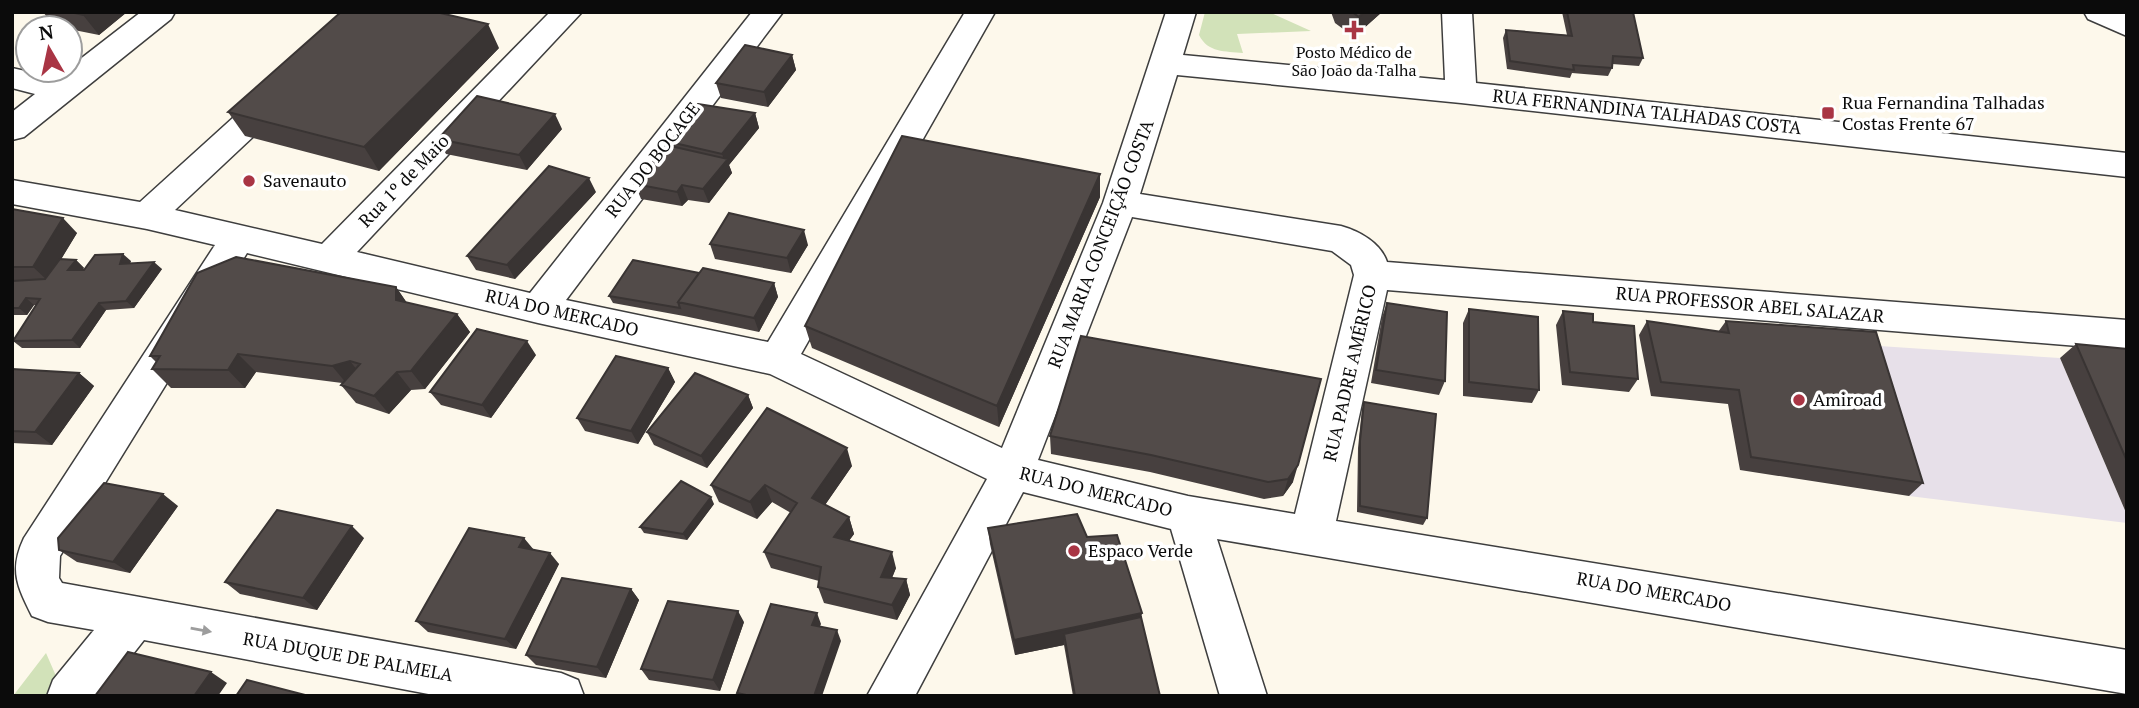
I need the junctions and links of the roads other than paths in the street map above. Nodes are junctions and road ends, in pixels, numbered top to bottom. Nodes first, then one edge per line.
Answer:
1 (160, 12) edge
2 (566, 12) edge
3 (768, 12) edge
4 (980, 12) edge
5 (1181, 12) edge
6 (1457, 12) edge
7 (2099, 12) edge
8 (2127, 27) edge
9 (1166, 64) junction
10 (297, 77) edge
11 (12, 78) edge
12 (60, 89) junction
13 (1461, 92) junction
14 (12, 129) edge
15 (2127, 165) edge
16 (12, 192) edge
17 (1120, 203) junction
18 (147, 216) junction
19 (238, 238) junction
20 (330, 258) junction
21 (1372, 275) junction
22 (538, 309) junction
23 (2127, 335) edge
24 (778, 360) junction
25 (1013, 472) junction
26 (1188, 515) junction
27 (1312, 534) junction
28 (134, 617) junction
29 (2127, 672) edge
30 (70, 696) edge
31 (561, 696) edge
32 (890, 696) edge
33 (1244, 696) edge

1 - 12 street
2 - 20 street, Rua 1º de Maio
3 - 22 street, RUA DO BOCAGE
4 - 24 street
5 - 9 street, RUA MARIA CONCEIÇÃO COSTA
6 - 13 street
7 - 8 street
9 - 13 street, RUA FERNANDINA TALHADAS COSTA
9 - 17 street, RUA MARIA CONCEIÇÃO COSTA
10 - 18 street
11 - 12 street
12 - 14 street
13 - 15 street, RUA FERNANDINA TALHADAS COSTA
16 - 18 street, RUA DO MERCADO
17 - 21 street, RUA PADRE AMÉRICO
17 - 25 street, RUA MARIA CONCEIÇÃO COSTA
18 - 19 street, RUA DO MERCADO
19 - 20 street, RUA DO MERCADO
19 - 28 street, RUA DUQUE DE PALMELA
20 - 22 street, RUA DO MERCADO
21 - 23 street, RUA PROFESSOR ABEL SALAZAR
21 - 27 street, RUA PADRE AMÉRICO
22 - 24 street, RUA DO MERCADO
24 - 25 street, RUA DO MERCADO
25 - 26 street, RUA DO MERCADO
25 - 32 street, RUA MARIA CONCEIÇÃO COSTA
26 - 27 street, RUA DO MERCADO
26 - 33 street
27 - 29 street, RUA DO MERCADO
28 - 30 street
28 -> 31 street, RUA DUQUE DE PALMELA

